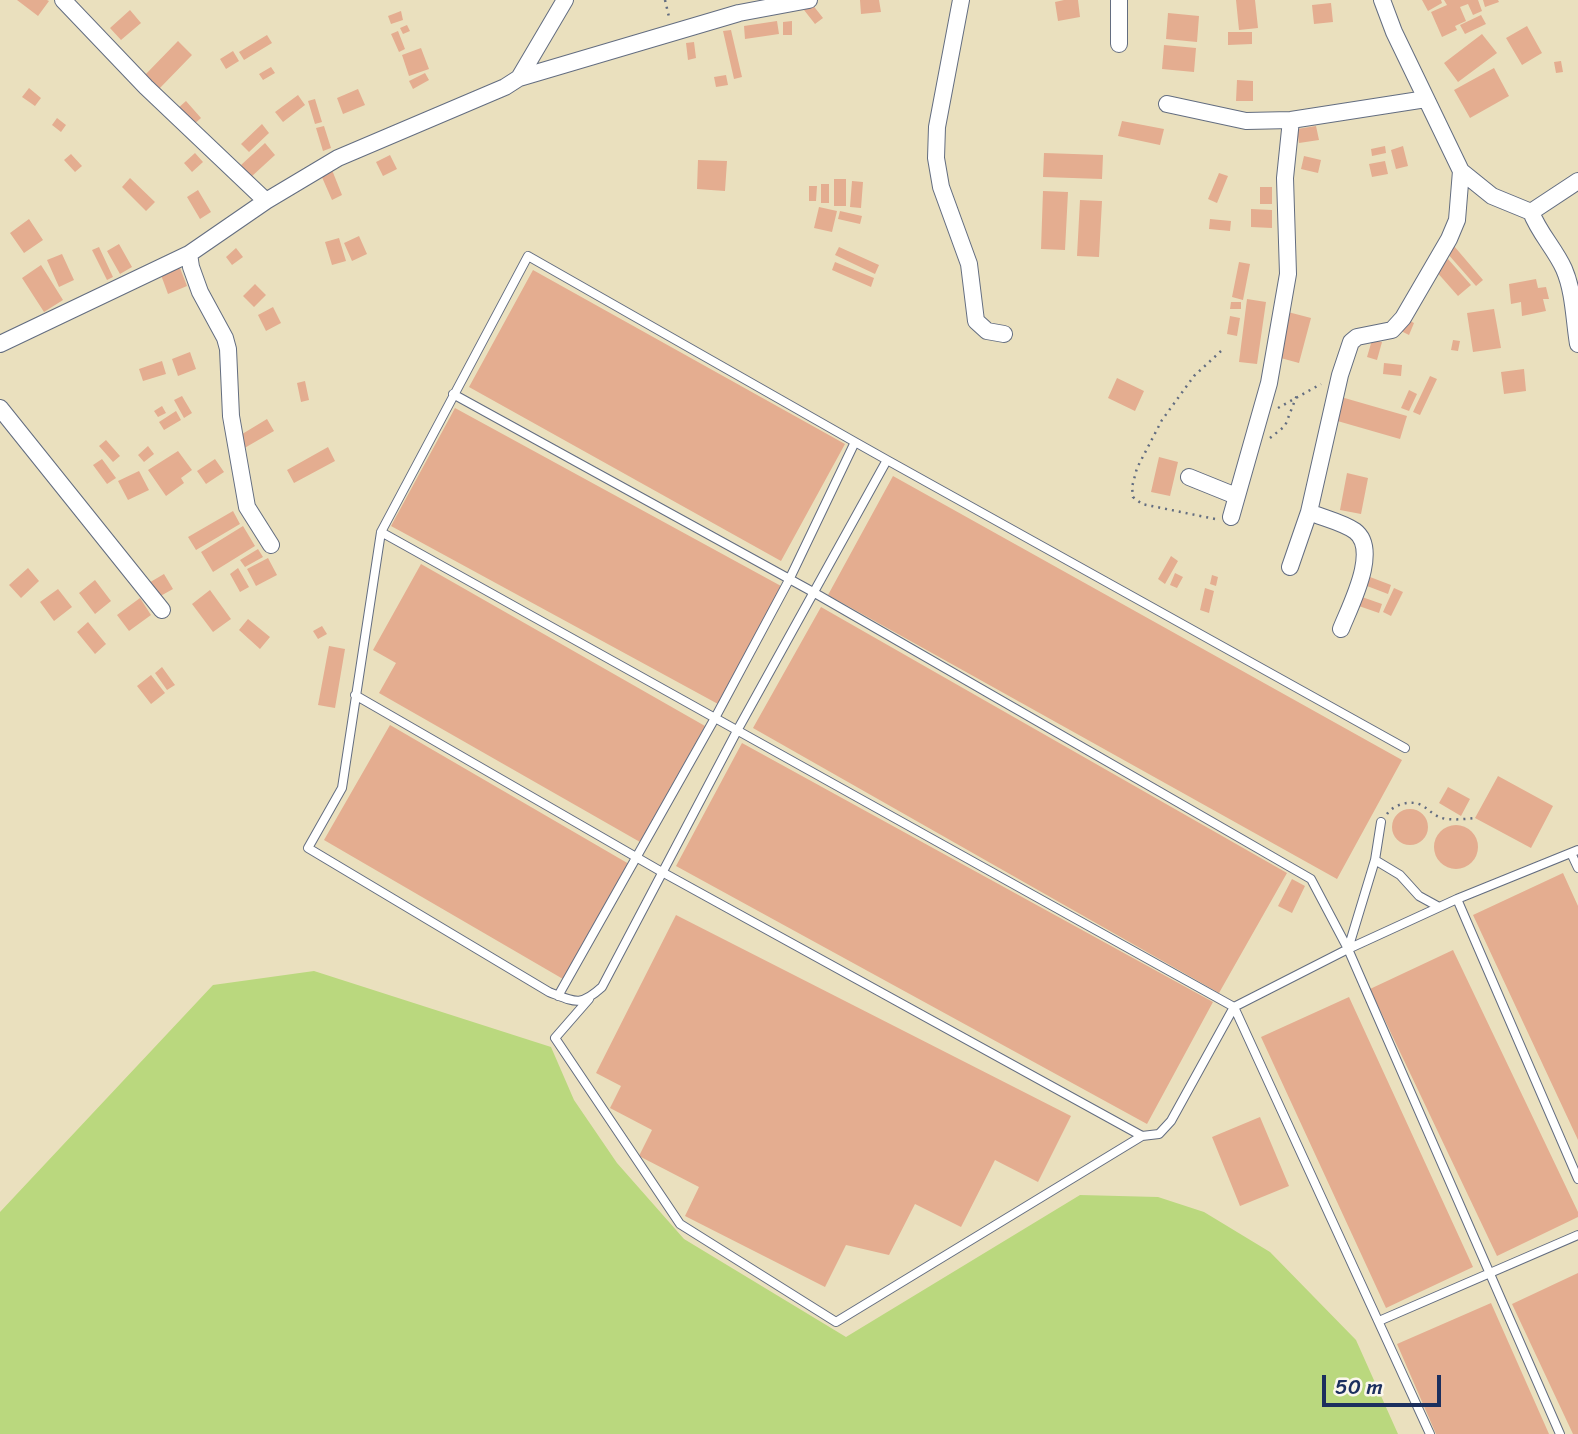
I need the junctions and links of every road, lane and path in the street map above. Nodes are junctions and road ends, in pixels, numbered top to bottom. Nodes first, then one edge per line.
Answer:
1 (63, 0) edge
2 (565, 0) edge
3 (809, 0) edge
4 (961, 0) edge
5 (1119, 0) edge
6 (1382, 0) edge
7 (1119, 44) dead end
8 (519, 78) junction
9 (1426, 99) junction
10 (1167, 104) dead end
11 (1292, 120) junction
12 (1461, 171) junction
13 (1578, 181) edge
14 (266, 201) junction
15 (1531, 212) junction
16 (189, 254) junction
17 (1004, 334) dead end
18 (0, 344) edge
19 (1578, 344) edge
20 (1221, 351) dead end
21 (1340, 375) junction
22 (453, 394) junction
23 (1297, 395) junction
24 (0, 408) edge
25 (1259, 420) junction
26 (855, 442) junction
27 (1250, 445) junction
28 (887, 460) junction
29 (1189, 477) dead end
30 (1236, 496) junction
31 (1309, 512) junction
32 (1231, 517) joint
33 (381, 532) junction
34 (271, 545) dead end
35 (1290, 567) dead end
36 (789, 580) junction
37 (813, 592) junction
38 (162, 610) dead end
39 (1341, 629) dead end
40 (355, 695) junction
41 (715, 718) junction
42 (738, 729) junction
43 (1405, 748) dead end
44 (1475, 818) dead end
45 (1381, 822) joint
46 (1575, 851) edge
47 (638, 857) junction
48 (1374, 860) junction
49 (1578, 868) edge
50 (662, 873) junction
51 (1457, 899) junction
52 (1439, 907) junction
53 (1348, 949) junction
54 (558, 996) junction
55 (589, 999) junction
56 (1234, 1007) junction
57 (1142, 1136) junction
58 (1578, 1179) edge
59 (1578, 1235) edge
60 (1489, 1273) junction
61 (1379, 1321) junction
62 (1430, 1434) edge
63 (1560, 1434) edge

1 - 14 street
2 - 8 street
3 - 8 street
4 - 17 street
5 - 7 street
6 - 9 street
8 - 14 street
9 - 11 street
9 - 12 street
10 - 11 street
11 - 25 street
12 - 15 street
12 - 21 street
13 - 15 street
14 - 16 street
15 - 19 street
16 - 18 street
16 - 34 street
20 - 32 path
21 - 23 path
21 - 31 street
22 - 26 lane
22 - 33 lane
22 - 36 lane
23 - 25 path
23 - 27 path
24 - 38 street
25 - 27 street
26 - 28 lane
26 - 36 lane
27 - 30 street
28 - 37 lane
28 - 43 lane
29 - 30 street
30 - 32 street
31 - 35 street
31 - 39 street
33 - 40 lane
33 - 41 lane
36 - 37 lane
36 - 41 lane
37 - 42 lane
37 - 53 lane
40 - 47 lane
40 - 54 lane
41 - 42 lane
41 - 47 lane
42 - 50 lane
42 - 56 lane
44 - 45 path
45 - 48 lane
46 - 49 lane
46 - 51 lane
47 - 50 lane
47 - 54 lane
48 - 52 lane
48 - 53 lane
50 - 55 lane
50 - 57 lane
51 - 52 lane
51 - 58 lane
52 - 53 lane
53 - 56 lane
53 - 60 lane
54 - 55 lane
55 - 57 lane
56 - 57 lane
56 - 61 lane
59 - 60 lane
60 - 61 lane
60 - 63 lane
61 - 62 lane

